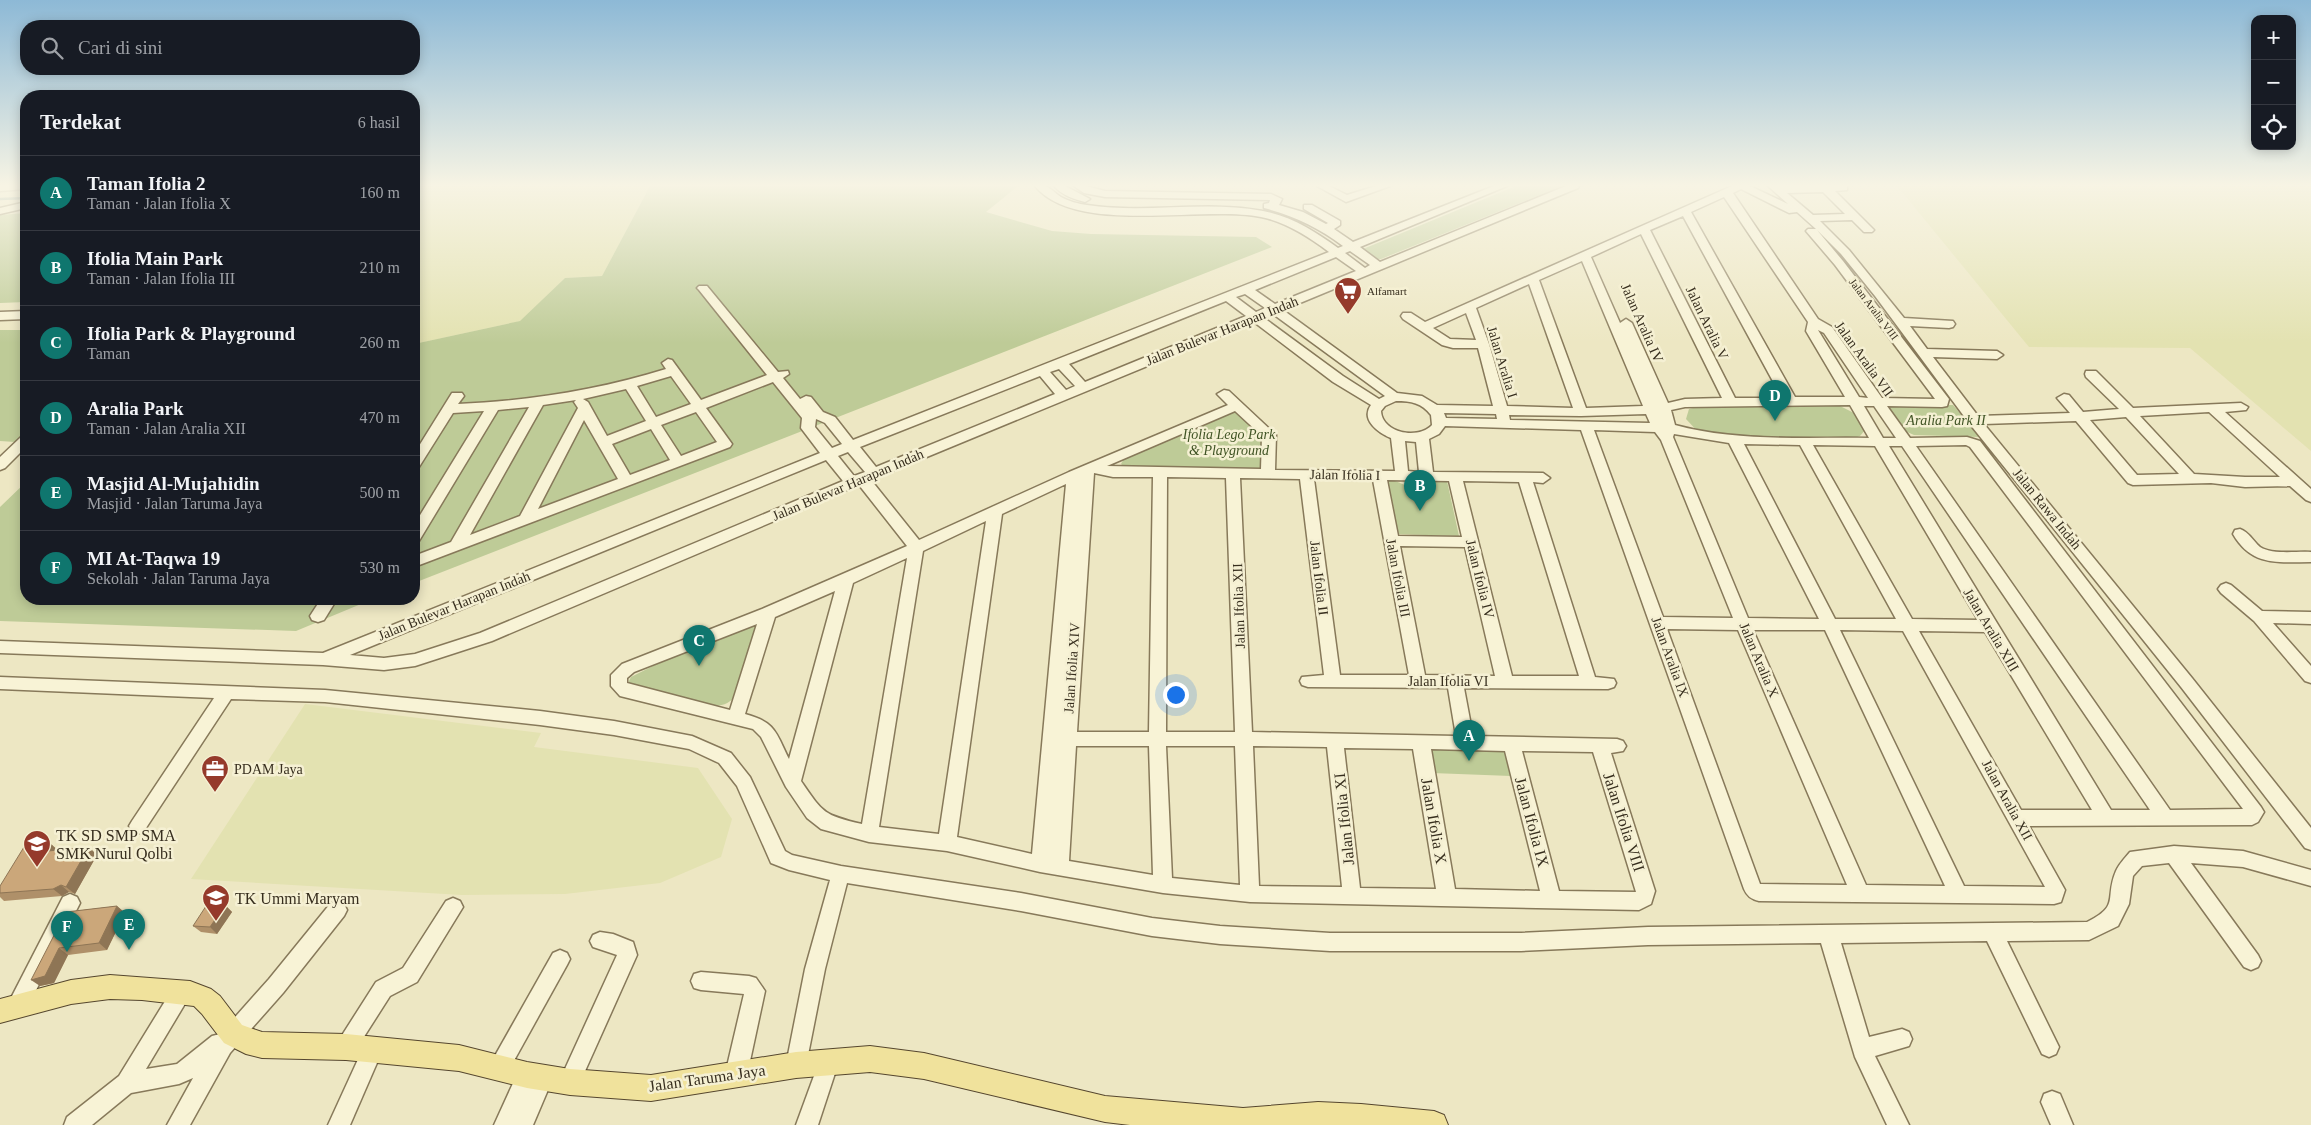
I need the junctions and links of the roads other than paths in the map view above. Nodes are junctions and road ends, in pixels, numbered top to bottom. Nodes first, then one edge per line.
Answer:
1 (1316, 238) edge
2 (1339, 238) edge
3 (1372, 238) edge
4 (1447, 238) edge
5 (1624, 238) edge
6 (1648, 238) edge
7 (1701, 238) edge
8 (1758, 238) edge
9 (1818, 238) edge
10 (1831, 238) edge
11 (1351, 247) junction
12 (1336, 252) junction
13 (1590, 253) junction
14 (1380, 266) junction
15 (1365, 272) junction
16 (1533, 278) junction
17 (709, 288) dead end
18 (1246, 289) junction
19 (1228, 297) junction
20 (1470, 308) junction
21 (1273, 311) junction
22 (20, 315) edge
23 (0, 316) edge
24 (1407, 316) dead end
25 (1256, 318) junction
26 (1814, 322) junction
27 (1901, 322) junction
28 (1950, 324) dead end
29 (1424, 327) junction
30 (1482, 344) junction
31 (1922, 353) junction
32 (1997, 355) dead end
33 (1061, 363) junction
34 (1042, 371) junction
35 (2091, 374) dead end
36 (780, 376) junction
37 (630, 386) junction
38 (1084, 388) junction
39 (1224, 394) dead end
40 (457, 396) dead end
41 (1064, 396) junction
42 (1394, 397) junction
43 (2064, 398) dead end
44 (1790, 401) junction
45 (1855, 401) junction
46 (1877, 401) junction
47 (581, 402) junction
48 (1730, 402) junction
49 (538, 403) junction
50 (1378, 404) junction
51 (698, 406) junction
52 (1236, 406) junction
53 (2242, 407) dead end
54 (493, 408) junction
55 (1657, 408) junction
56 (448, 409) junction
57 (2214, 409) junction
58 (2128, 413) junction
59 (1438, 416) junction
60 (813, 417) junction
61 (2079, 417) junction
62 (1504, 419) junction
63 (1583, 419) junction
64 (1974, 420) junction
65 (653, 423) junction
66 (1665, 432) junction
67 (1398, 437) junction
68 (1422, 437) junction
69 (1735, 441) junction
70 (1804, 441) junction
71 (604, 442) junction
72 (1880, 442) junction
73 (1904, 443) junction
74 (20, 446) edge
75 (851, 446) junction
76 (420, 454) edge
77 (829, 454) junction
78 (678, 462) junction
79 (0, 465) edge
80 (1084, 471) junction
81 (1160, 472) junction
82 (1233, 474) junction
83 (1268, 474) junction
84 (1306, 474) junction
85 (1379, 476) junction
86 (1402, 476) junction
87 (1427, 476) junction
88 (1455, 477) junction
89 (863, 478) junction
90 (1525, 478) junction
91 (1543, 478) dead end
92 (2191, 479) junction
93 (626, 481) junction
94 (2293, 481) junction
95 (2311, 497) edge
96 (995, 512) junction
97 (526, 519) junction
98 (420, 527) edge
99 (2240, 534) dead end
100 (1391, 541) junction
101 (1471, 542) junction
102 (457, 545) junction
103 (916, 547) junction
104 (2311, 557) edge
105 (420, 560) edge
106 (846, 580) junction
107 (2226, 589) dead end
108 (325, 605) edge
109 (768, 614) junction
110 (318, 616) dead end
111 (2259, 617) junction
112 (2311, 618) edge
113 (1657, 623) junction
114 (1743, 624) junction
115 (1829, 624) junction
116 (1907, 625) junction
117 (1989, 626) junction
118 (0, 646) edge
119 (323, 659) junction
120 (2311, 677) edge
121 (1308, 681) dead end
122 (1333, 681) junction
123 (1418, 681) junction
124 (1455, 682) junction
125 (1505, 682) junction
126 (1608, 682) dead end
127 (0, 683) edge
128 (1589, 683) junction
129 (226, 692) junction
130 (736, 717) junction
131 (1244, 739) junction
132 (1067, 740) junction
133 (1157, 740) junction
134 (1335, 741) junction
135 (1466, 742) junction
136 (1421, 743) junction
137 (1512, 744) junction
138 (792, 782) junction
139 (2105, 816) junction
140 (2165, 817) junction
141 (2017, 818) junction
142 (138, 826) dead end
143 (869, 834) junction
144 (2311, 842) edge
145 (947, 844) junction
146 (2174, 854) junction
147 (1040, 864) junction
148 (1059, 866) junction
149 (841, 874) junction
150 (2311, 878) edge
151 (1163, 885) junction
152 (1753, 889) joint
153 (1860, 892) junction
154 (1250, 894) junction
155 (1958, 894) junction
156 (1352, 897) junction
157 (1447, 898) junction
158 (1552, 899) junction
159 (70, 903) dead end
160 (453, 907) dead end
161 (337, 910) dead end
162 (1994, 934) junction
163 (1829, 936) junction
164 (600, 941) dead end
165 (560, 959) dead end
166 (2251, 961) dead end
167 (701, 981) dead end
168 (182, 992) junction
169 (8, 1009) edge
170 (232, 1033) junction
171 (1902, 1039) dead end
172 (346, 1047) junction
173 (2049, 1047) dead end
174 (373, 1049) junction
175 (1863, 1049) junction
176 (829, 1061) junction
177 (796, 1065) junction
178 (499, 1068) junction
179 (736, 1075) junction
180 (534, 1076) junction
181 (570, 1082) junction
182 (126, 1083) junction
183 (2052, 1102) dead end
184 (1361, 1121) edge
185 (1243, 1123) edge
186 (75, 1125) edge
187 (178, 1125) edge
188 (339, 1125) edge
189 (505, 1125) edge
190 (522, 1125) edge
191 (807, 1125) edge
192 (1434, 1125) edge
193 (1898, 1125) edge
194 (2062, 1125) edge

1 - 12 street
2 - 11 street
3 - 11 street, Jalan Bulevar Harapan Indah
4 - 14 street, Jalan Bulevar Harapan Indah
5 - 13 street
6 - 48 street, Jalan Aralia V
7 - 44 street
8 - 26 street, Jalan Aralia VII
9 - 46 street, Jalan Aralia VIII
10 - 27 street, Jalan Rawa Indah
11 - 12 street, Jalan Bulevar Harapan Indah
11 - 14 street
12 - 15 street
12 - 18 street, Jalan Bulevar Harapan Indah
13 - 16 street
13 - 55 street, Jalan Aralia X
14 - 15 street, Jalan Bulevar Harapan Indah
15 - 21 street, Jalan Bulevar Harapan Indah
16 - 20 street
16 - 63 street, Jalan Aralia IX
17 - 36 street
18 - 19 street, Jalan Bulevar Harapan Indah
18 - 21 street
19 - 25 street
19 - 33 street, Jalan Bulevar Harapan Indah
20 - 29 street
20 - 30 street, Jalan Aralia I
21 - 25 street, Jalan Bulevar Harapan Indah
21 - 42 street
22 - 23 street
24 - 29 street
25 - 38 street, Jalan Bulevar Harapan Indah
25 - 50 street
26 - 45 street, Jalan Aralia VII
26 - 46 street, Jalan Aralia VII
27 - 28 street
27 - 31 street, Jalan Rawa Indah
29 - 30 street
30 - 62 street, Jalan Aralia I
31 - 32 street
31 - 64 street, Jalan Rawa Indah
33 - 34 street, Jalan Bulevar Harapan Indah
33 - 38 street
34 - 41 street
34 - 75 street, Jalan Bulevar Harapan Indah
35 - 58 street
36 - 51 street
36 - 60 street
37 - 47 street
37 - 51 street
37 - 65 street
38 - 41 street, Jalan Bulevar Harapan Indah
39 - 52 street
40 - 56 street
41 - 89 street, Jalan Bulevar Harapan Indah
42 - 50 street
42 - 59 street
43 - 61 street
44 - 45 street
44 - 48 street
45 - 46 street
45 - 72 street, Jalan Aralia VII
46 - 73 street, Jalan Aralia VII
47 - 49 street
47 - 71 street
47 - 97 street
48 - 55 street
49 - 54 street
49 - 102 street
50 - 67 street
51 - 65 street
51 - 78 street
52 - 80 street
52 - 83 street
53 - 57 street
54 - 56 street
54 - 98 street
55 - 63 street
55 - 66 street, Jalan Aralia X
56 - 76 street
57 - 58 street
57 - 94 street
58 - 61 street
58 - 92 street
59 - 62 street
59 - 68 street
60 - 75 street
60 - 77 street
61 - 64 street
61 - 92 street
62 - 63 street
63 - 66 street
63 - 113 street, Jalan Aralia IX
64 - 144 street, Jalan Rawa Indah
65 - 71 street
65 - 78 street
66 - 69 street
66 - 114 street, Jalan Aralia X
67 - 68 street
67 - 86 street
68 - 87 street
69 - 70 street
69 - 115 street
70 - 72 street
70 - 116 street, Jalan Aralia XII
71 - 93 street
72 - 73 street
72 - 117 street, Jalan Aralia XIII
73 - 140 street, Jalan Aralia VII
73 - 140 street
74 - 79 street
75 - 77 street, Jalan Bulevar Harapan Indah
75 - 89 street
77 - 89 street
77 - 119 street, Jalan Bulevar Harapan Indah
78 - 93 street
80 - 81 street, Jalan Ifolia I
80 - 96 street
80 - 132 street, Jalan Ifolia XIV
80 - 147 street, Jalan Ifolia XIV
81 - 82 street, Jalan Ifolia I
81 - 133 street
82 - 83 street, Jalan Ifolia I
82 - 131 street, Jalan Ifolia XII
83 - 84 street, Jalan Ifolia I
84 - 85 street, Jalan Ifolia I
84 - 122 street, Jalan Ifolia II
85 - 86 street, Jalan Ifolia I
85 - 100 street, Jalan Ifolia III
86 - 87 street, Jalan Ifolia I
87 - 88 street, Jalan Ifolia I
88 - 90 street, Jalan Ifolia I
88 - 101 street, Jalan Ifolia IV
89 - 103 street
89 - 119 street, Jalan Bulevar Harapan Indah
90 - 91 street, Jalan Ifolia I
90 - 128 street
92 - 94 street
93 - 97 street
94 - 95 street
96 - 103 street
96 - 145 street
97 - 102 street
99 - 104 street
100 - 101 street
100 - 123 street, Jalan Ifolia III
101 - 125 street, Jalan Ifolia IV
102 - 105 street
103 - 106 street
103 - 143 street
106 - 109 street
106 - 138 street
107 - 111 street
108 - 110 street
109 - 130 street
109 - 130 street
111 - 112 street
111 - 120 street
113 - 114 street
113 - 152 street, Jalan Aralia IX
114 - 115 street
114 - 153 street, Jalan Aralia X
115 - 116 street
115 - 155 street
116 - 117 street
116 - 141 street, Jalan Aralia XII
117 - 139 street, Jalan Aralia XIII
118 - 119 street, Jalan Bulevar Harapan Indah
121 - 122 street, Jalan Ifolia VI
122 - 123 street, Jalan Ifolia VI
123 - 124 street, Jalan Ifolia VI
124 - 125 street, Jalan Ifolia VI
124 - 135 street
125 - 128 street, Jalan Ifolia VI
126 - 128 street, Jalan Ifolia VI
127 - 129 street
129 - 142 street
129 - 149 street
130 - 138 street
131 - 133 street
131 - 134 street
131 - 154 street, Jalan Ifolia XII
132 - 133 street
132 - 148 street, Jalan Ifolia XIV
133 - 151 street
134 - 136 street
134 - 156 street, Jalan Ifolia XI
135 - 136 street
135 - 137 street
136 - 157 street, Jalan Ifolia X
137 - 158 street, Jalan Ifolia IX
137 - 158 street, Jalan Ifolia VIII
138 - 143 street
139 - 140 street
139 - 141 street
141 - 155 street, Jalan Aralia XII
143 - 145 street
145 - 147 street
146 - 150 street
146 - 162 street
146 - 166 street
147 - 148 street
148 - 151 street
149 - 163 street
149 - 177 street
151 - 154 street
152 - 153 street, Jalan Aralia XII
153 - 155 street, Jalan Aralia XII
154 - 156 street
156 - 157 street
157 - 158 street
159 - 169 street
160 - 172 street
161 - 170 street
162 - 163 street
162 - 173 street
163 - 175 street
164 - 181 street
165 - 178 street
167 - 179 street
168 - 169 main road
168 - 170 main road
168 - 182 street
170 - 172 main road, Jalan Taruma Jaya
170 - 182 street
170 - 187 street
171 - 175 street
172 - 174 main road, Jalan Taruma Jaya
174 - 178 main road, Jalan Taruma Jaya
174 - 188 street
175 - 193 street
176 - 177 main road, Jalan Taruma Jaya
176 - 185 main road, Jalan Taruma Jaya
176 - 191 street
177 - 179 main road, Jalan Taruma Jaya
178 - 180 main road, Jalan Taruma Jaya
179 - 181 main road, Jalan Taruma Jaya
180 - 181 main road, Jalan Taruma Jaya
180 - 189 street
180 - 190 street
182 - 186 street
183 - 194 street
184 - 185 main road, Jalan Taruma Jaya
184 - 192 main road, Jalan Taruma Jaya

